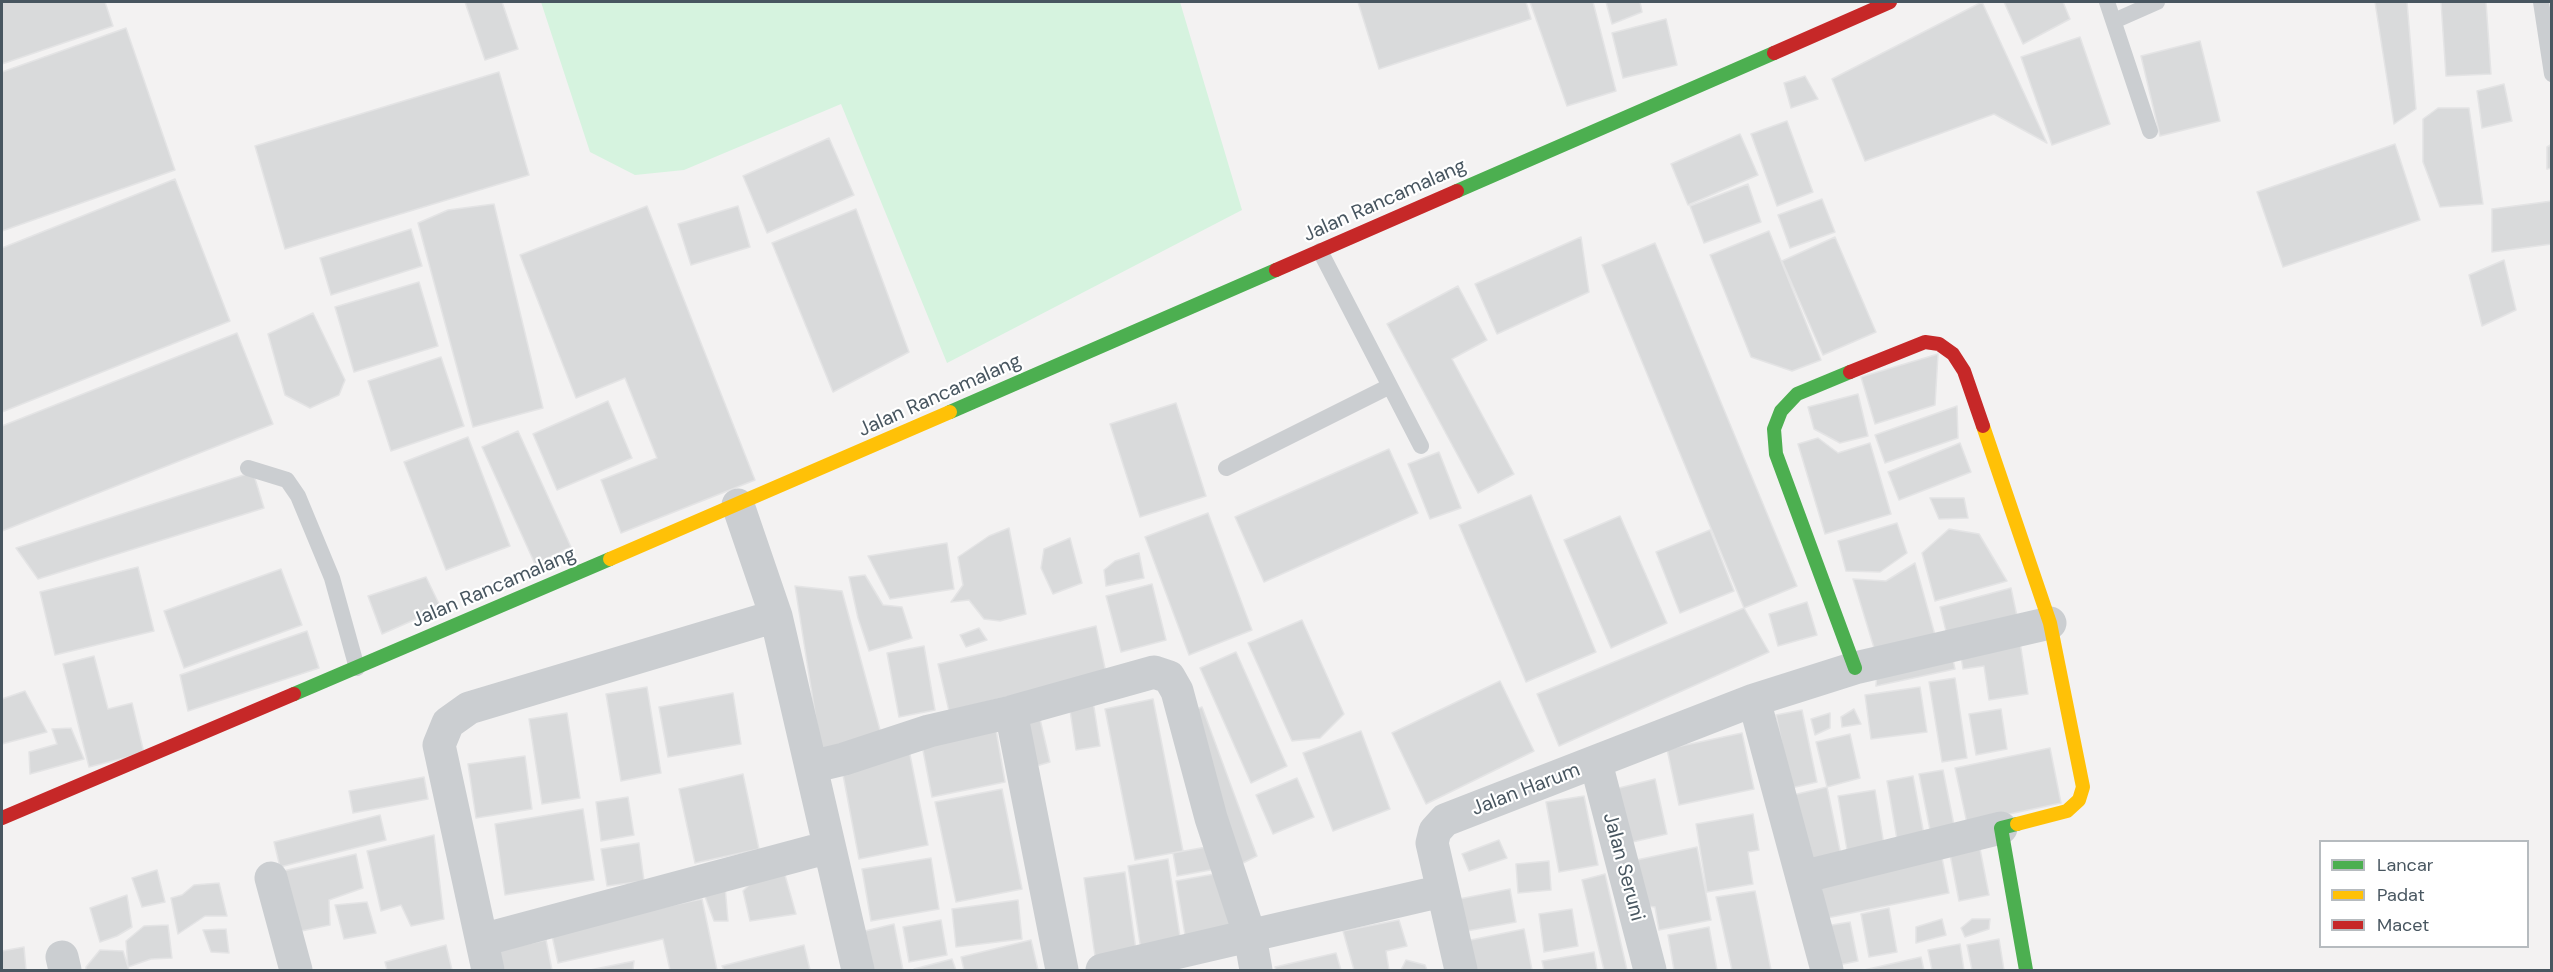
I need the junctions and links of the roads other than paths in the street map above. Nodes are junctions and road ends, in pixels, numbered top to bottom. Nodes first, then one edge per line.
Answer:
1 (1890, 2) edge
2 (2107, 2) edge
3 (2157, 2) edge
4 (2541, 2) edge
5 (2114, 21) junction
6 (2552, 74) edge
7 (2150, 131) dead end
8 (1320, 251) junction
9 (1390, 386) junction
10 (1421, 446) dead end
11 (248, 468) dead end
12 (1226, 468) dead end
13 (738, 505) junction
14 (776, 616) junction
15 (2050, 623) junction
16 (357, 668) junction
17 (1855, 668) junction
18 (1754, 700) junction
19 (1011, 712) junction
20 (1596, 764) junction
21 (811, 767) junction
22 (2, 818) edge
23 (2001, 828) junction
24 (829, 847) junction
25 (1802, 876) junction
26 (271, 878) dead end
27 (1442, 891) junction
28 (1250, 936) junction
29 (485, 955) edge
30 (296, 970) edge
31 (858, 970) edge
32 (1062, 970) edge
33 (1102, 970) edge
34 (1256, 970) edge
35 (1461, 970) edge
36 (1650, 970) edge
37 (1827, 970) edge
38 (2026, 970) edge

1 - 8 street, Jalan Rancamalang
2 - 5 lane
3 - 5 lane
4 - 6 lane
5 - 7 lane
8 - 9 lane
8 - 13 street, Jalan Rancamalang
9 - 10 lane
9 - 12 lane
11 - 16 lane
13 - 14 street
13 - 16 street, Jalan Rancamalang
14 - 21 street
14 - 29 street
15 - 17 street, Jalan Harum
15 - 17 street
15 - 23 street
16 - 22 street, Jalan Rancamalang
17 - 18 street, Jalan Harum
18 - 20 street, Jalan Harum
18 - 25 street
19 - 21 street
19 - 28 street
19 - 32 street
20 - 27 street, Jalan Harum
20 - 36 street, Jalan Seruni
21 - 24 street
23 - 25 street
23 - 38 street
24 - 29 street
24 - 31 street
25 - 37 street
26 - 30 street
27 - 28 street
27 - 35 street, Jalan Harum
28 - 33 street
28 - 34 street

